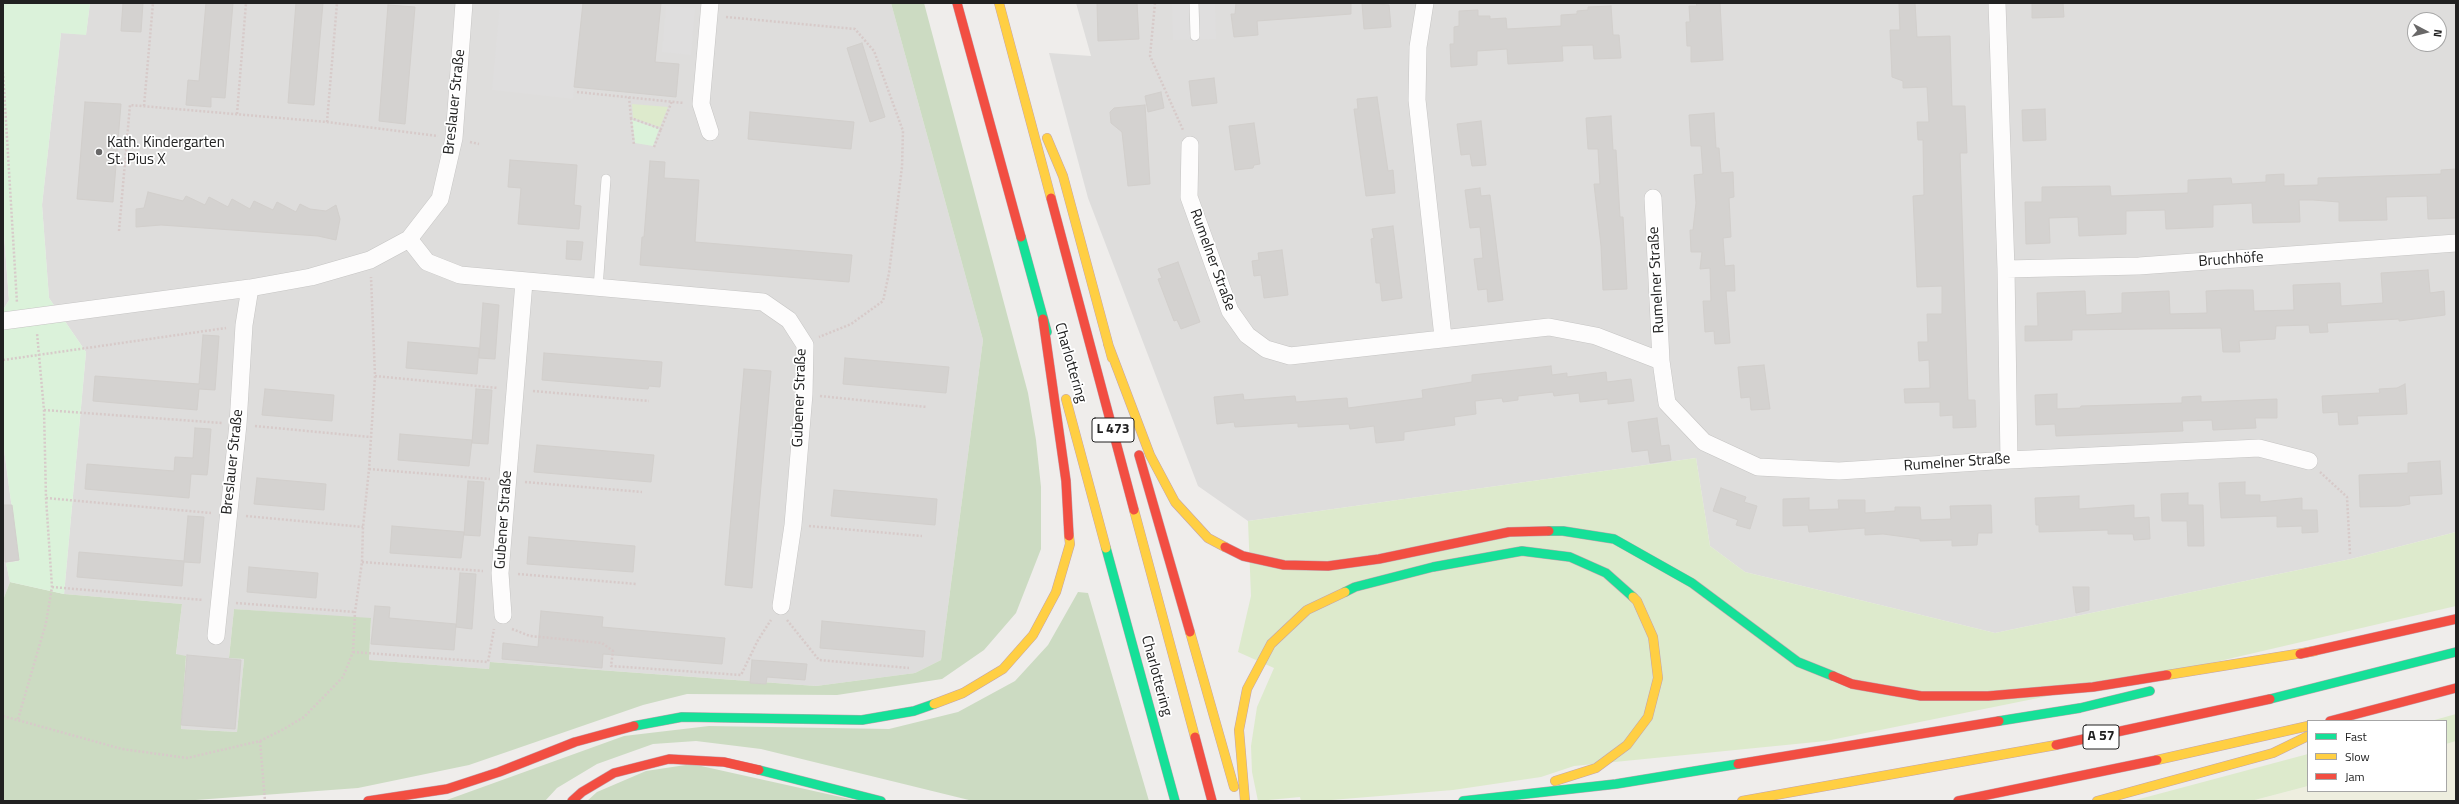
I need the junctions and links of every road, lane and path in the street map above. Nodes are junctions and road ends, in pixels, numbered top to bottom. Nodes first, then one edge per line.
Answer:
1 (153, 3) edge
2 (246, 3) edge
3 (337, 3) edge
4 (464, 3) edge
5 (957, 3) edge
6 (999, 3) edge
7 (1155, 3) edge
8 (1194, 3) edge
9 (1425, 3) edge
10 (1997, 3) edge
11 (709, 9) edge
12 (1195, 36) dead end
13 (1015, 60) junction
14 (3, 72) edge
15 (577, 92) dead end
16 (629, 97) junction
17 (672, 101) junction
18 (701, 104) junction
19 (144, 106) junction
20 (237, 114) junction
21 (630, 118) junction
22 (327, 122) junction
23 (662, 129) junction
24 (710, 132) dead end
25 (454, 138) junction
26 (480, 144) dead end
27 (634, 145) dead end
28 (1190, 145) joint
29 (654, 147) dead end
30 (606, 179) dead end
31 (1653, 198) dead end
32 (119, 231) dead end
33 (409, 239) junction
34 (2456, 243) edge
35 (370, 260) junction
36 (2006, 269) junction
37 (524, 282) junction
38 (250, 288) junction
39 (598, 288) junction
40 (18, 318) edge
41 (1043, 319) junction
42 (244, 325) junction
43 (1444, 337) junction
44 (1108, 344) junction
45 (805, 345) junction
46 (40, 355) junction
47 (3, 360) edge
48 (1661, 361) junction
49 (375, 376) junction
50 (514, 389) junction
51 (804, 394) junction
52 (649, 401) dead end
53 (926, 407) dead end
54 (44, 410) junction
55 (238, 424) junction
56 (370, 437) junction
57 (2009, 460) junction
58 (2309, 461) joint
59 (369, 469) junction
60 (507, 480) junction
61 (642, 492) dead end
62 (46, 498) junction
63 (228, 514) junction
64 (793, 525) junction
65 (363, 527) junction
66 (922, 536) dead end
67 (2350, 554) dead end
68 (362, 562) junction
69 (500, 573) junction
70 (636, 584) dead end
71 (52, 588) junction
72 (221, 602) junction
73 (781, 606) junction
74 (355, 612) junction
75 (503, 615) junction
76 (2456, 619) edge
77 (216, 636) dead end
78 (2315, 651) junction
79 (353, 652) junction
80 (2456, 652) edge
81 (910, 668) dead end
82 (2186, 682) dead end
83 (2163, 688) dead end
84 (2456, 688) edge
85 (3, 716) edge
86 (18, 719) junction
87 (2341, 719) edge
88 (2307, 726) edge
89 (2307, 736) edge
90 (260, 741) junction
91 (265, 801) edge
92 (368, 801) edge
93 (572, 801) edge
94 (881, 801) edge
95 (1175, 801) edge
96 (1212, 801) edge
97 (1238, 801) edge
98 (1245, 801) edge
99 (1453, 801) edge
100 (1463, 801) edge
101 (1742, 801) edge
102 (1958, 801) edge
103 (2097, 801) edge

1 - 19 path
2 - 20 path
3 - 22 path
4 - 25 street, Breslauer Straße
5 - 41 highway, Charlottering / L 473
6 - 13 highway, Charlottering / L 473
7 - 28 path
8 - 12 lane
9 - 43 street
10 - 36 street
11 - 18 street
11 - 45 path
13 - 44 highway
13 - 96 highway, Charlottering / L 473
14 - 40 path
15 - 16 path
16 - 17 path
16 - 21 path
17 - 18 path
17 - 23 path
18 - 24 street
19 - 20 path
19 - 32 path
20 - 22 path
21 - 23 path
21 - 27 path
22 - 25 path
23 - 29 path
25 - 26 path
25 - 33 street, Breslauer Straße
28 - 43 street, Rumelner Straße
30 - 39 lane
31 - 48 street, Rumelner Straße
33 - 35 street, Breslauer Straße
33 - 37 street, Gubener Straße
34 - 36 street, Bruchhöfe
35 - 38 street, Breslauer Straße
35 - 49 path
36 - 57 street
37 - 39 street, Gubener Straße
37 - 50 street, Gubener Straße
38 - 40 street, Breslauer Straße
38 - 42 street, Breslauer Straße
39 - 45 street, Gubener Straße
40 - 46 path
41 - 92 highway
41 - 95 highway, Charlottering / L 473
42 - 46 path
42 - 55 street, Breslauer Straße
43 - 48 street, Rumelner Straße
44 - 78 highway
44 - 97 highway
45 - 51 street, Gubener Straße
46 - 47 path
46 - 54 path
48 - 57 street, Rumelner Straße
49 - 50 path
49 - 56 path
50 - 52 path
50 - 60 street, Gubener Straße
51 - 53 path
51 - 64 street, Gubener Straße
54 - 55 path
54 - 62 path
55 - 56 path
55 - 63 street, Breslauer Straße
56 - 59 path
57 - 58 street, Rumelner Straße
58 - 67 path
59 - 60 path
59 - 65 path
60 - 61 path
60 - 69 street, Gubener Straße
62 - 63 path
62 - 71 path
63 - 65 path
63 - 72 street, Breslauer Straße
64 - 66 path
64 - 73 street, Gubener Straße
65 - 68 path
68 - 69 path
68 - 74 path
69 - 70 path
69 - 75 street, Gubener Straße
71 - 72 path
71 - 86 path
72 - 74 path
72 - 77 street, Breslauer Straße
73 - 75 path
73 - 81 path
74 - 79 path
75 - 79 path
76 - 78 highway
78 - 82 highway
79 - 90 path
80 - 101 highway, A 57
83 - 100 highway
84 - 87 highway
85 - 86 path
86 - 90 path
88 - 102 highway, A 57
89 - 103 highway
90 - 91 path
93 - 94 highway
98 - 99 highway

